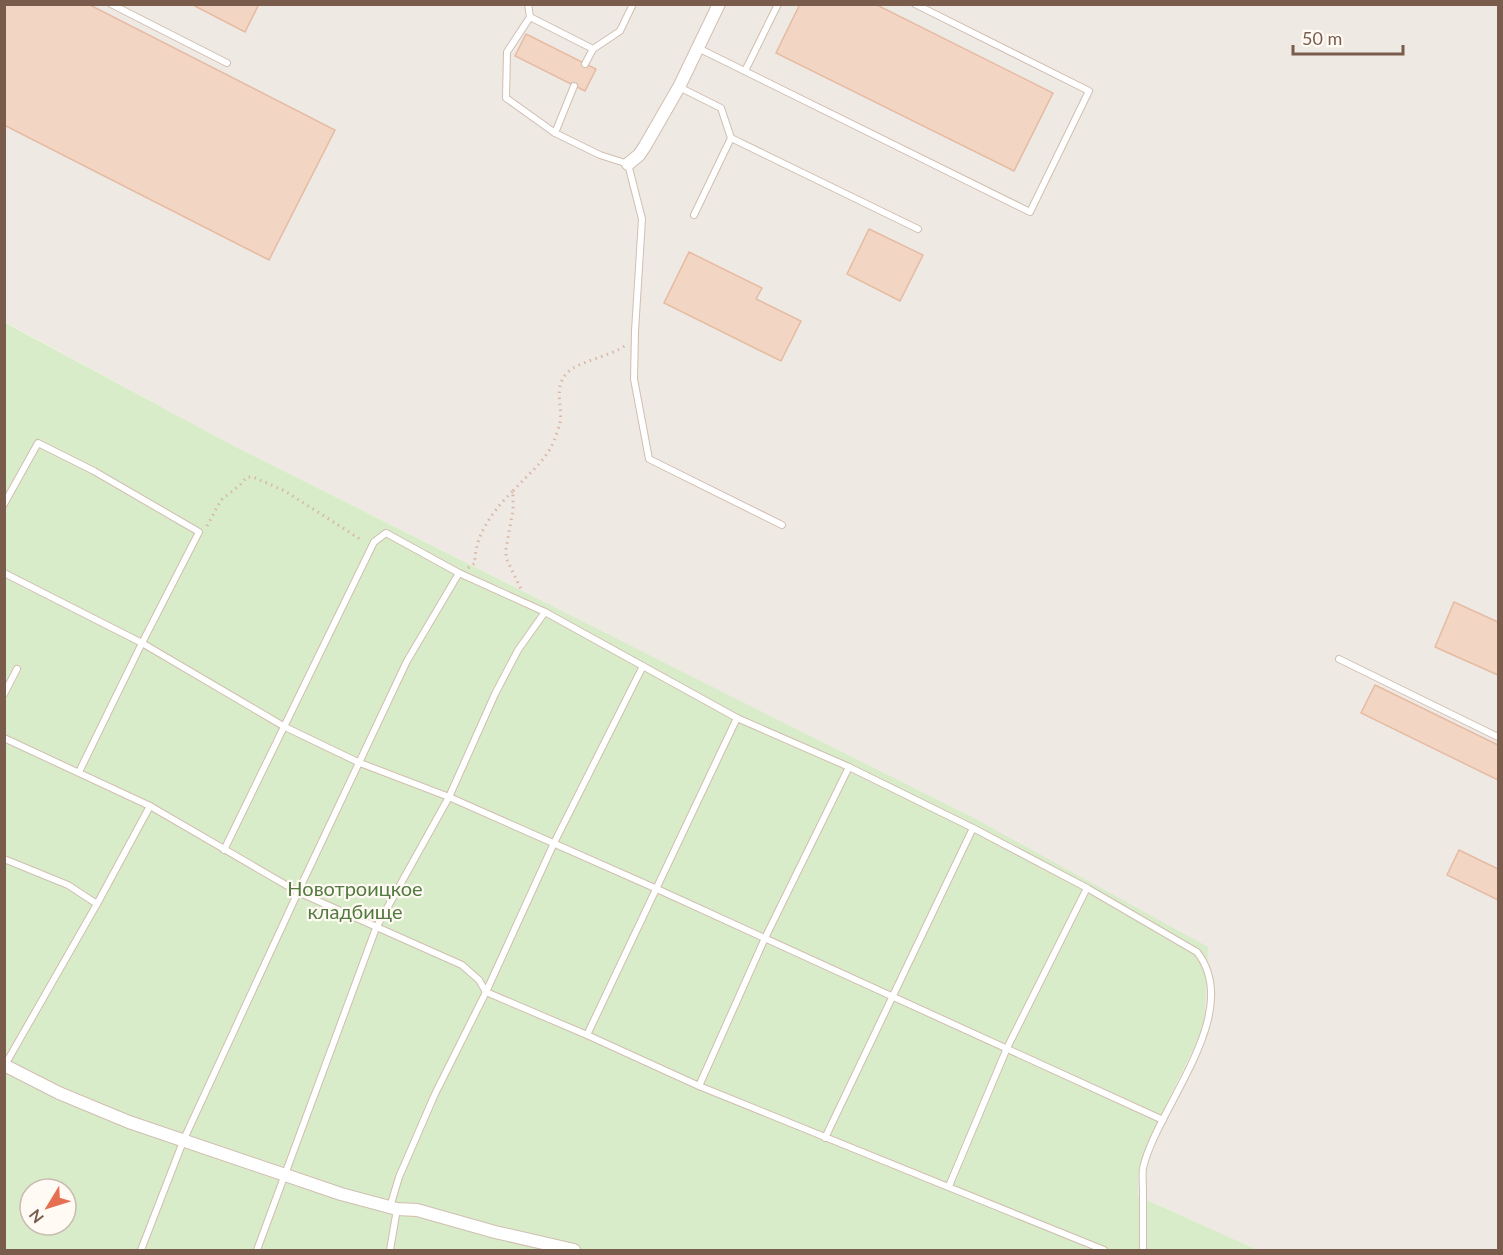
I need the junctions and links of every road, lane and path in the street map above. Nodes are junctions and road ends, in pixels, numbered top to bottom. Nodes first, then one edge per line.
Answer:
1 (111, 4) edge
2 (528, 4) edge
3 (633, 4) edge
4 (719, 4) edge
5 (778, 4) edge
6 (915, 4) edge
7 (530, 17) junction
8 (698, 48) junction
9 (593, 49) junction
10 (227, 63) dead end
11 (585, 64) dead end
12 (745, 71) junction
13 (574, 86) dead end
14 (679, 87) junction
15 (555, 134) junction
16 (731, 138) junction
17 (628, 164) junction
18 (694, 215) dead end
19 (918, 229) dead end
20 (635, 338) junction
21 (513, 491) junction
22 (5, 503) edge
23 (782, 525) dead end
24 (199, 532) junction
25 (372, 546) junction
26 (4, 573) edge
27 (459, 573) junction
28 (528, 604) junction
29 (545, 612) junction
30 (142, 643) junction
31 (1339, 659) dead end
32 (643, 666) junction
33 (17, 669) dead end
34 (4, 694) edge
35 (737, 718) junction
36 (285, 727) junction
37 (1498, 737) edge
38 (4, 738) edge
39 (360, 763) junction
40 (849, 767) junction
41 (79, 772) junction
42 (449, 797) junction
43 (150, 806) junction
44 (973, 828) junction
45 (554, 843) junction
46 (224, 850) junction
47 (4, 859) edge
48 (1087, 888) junction
49 (657, 889) junction
50 (298, 892) junction
51 (97, 904) junction
52 (376, 928) junction
53 (765, 938) junction
54 (486, 992) junction
55 (892, 997) junction
56 (587, 1035) junction
57 (1006, 1048) junction
58 (5, 1065) edge
59 (699, 1086) junction
60 (1163, 1120) junction
61 (825, 1138) junction
62 (184, 1139) junction
63 (285, 1175) junction
64 (949, 1186) junction
65 (394, 1208) junction
66 (141, 1251) edge
67 (257, 1251) edge
68 (390, 1251) edge
69 (574, 1251) edge
70 (1104, 1251) edge
71 (1143, 1251) edge

1 - 10 lane
2 - 7 lane
3 - 9 lane
4 - 8 street
5 - 12 lane
6 - 12 lane
7 - 9 lane
7 - 15 lane
8 - 12 lane
8 - 14 street
9 - 11 lane
13 - 15 lane
14 - 16 lane
14 - 17 street
15 - 17 lane
16 - 18 lane
16 - 19 lane
17 - 20 lane
20 - 21 path
20 - 23 lane
21 - 27 path
21 - 28 path
22 - 24 lane
24 - 25 path
24 - 30 lane
25 - 27 lane
25 - 36 lane
26 - 30 lane
27 - 28 lane
27 - 39 lane
28 - 29 lane
29 - 32 lane
29 - 42 lane
30 - 36 lane
30 - 41 lane
31 - 37 lane
32 - 35 lane
32 - 45 lane
33 - 34 lane
35 - 40 lane
35 - 49 lane
36 - 39 lane
36 - 46 lane
38 - 41 lane
39 - 42 lane
39 - 50 lane
40 - 44 lane
40 - 53 lane
41 - 43 lane
42 - 45 lane
42 - 52 lane
43 - 46 lane
43 - 51 lane
44 - 48 lane
44 - 55 lane
45 - 49 lane
45 - 54 lane
46 - 50 lane
47 - 51 lane
48 - 57 lane
48 - 60 lane
49 - 53 lane
49 - 56 lane
50 - 52 lane
50 - 62 lane
51 - 58 lane
52 - 54 lane
52 - 63 lane
53 - 55 lane
53 - 59 lane
54 - 56 lane
54 - 65 lane
55 - 57 lane
55 - 61 lane
56 - 59 lane
57 - 60 lane
57 - 64 lane
58 - 62 street
59 - 61 lane
60 - 71 lane
61 - 64 lane
62 - 63 street
62 - 66 lane
63 - 65 street
63 - 67 lane
64 - 70 lane
65 - 68 lane
65 - 69 street

